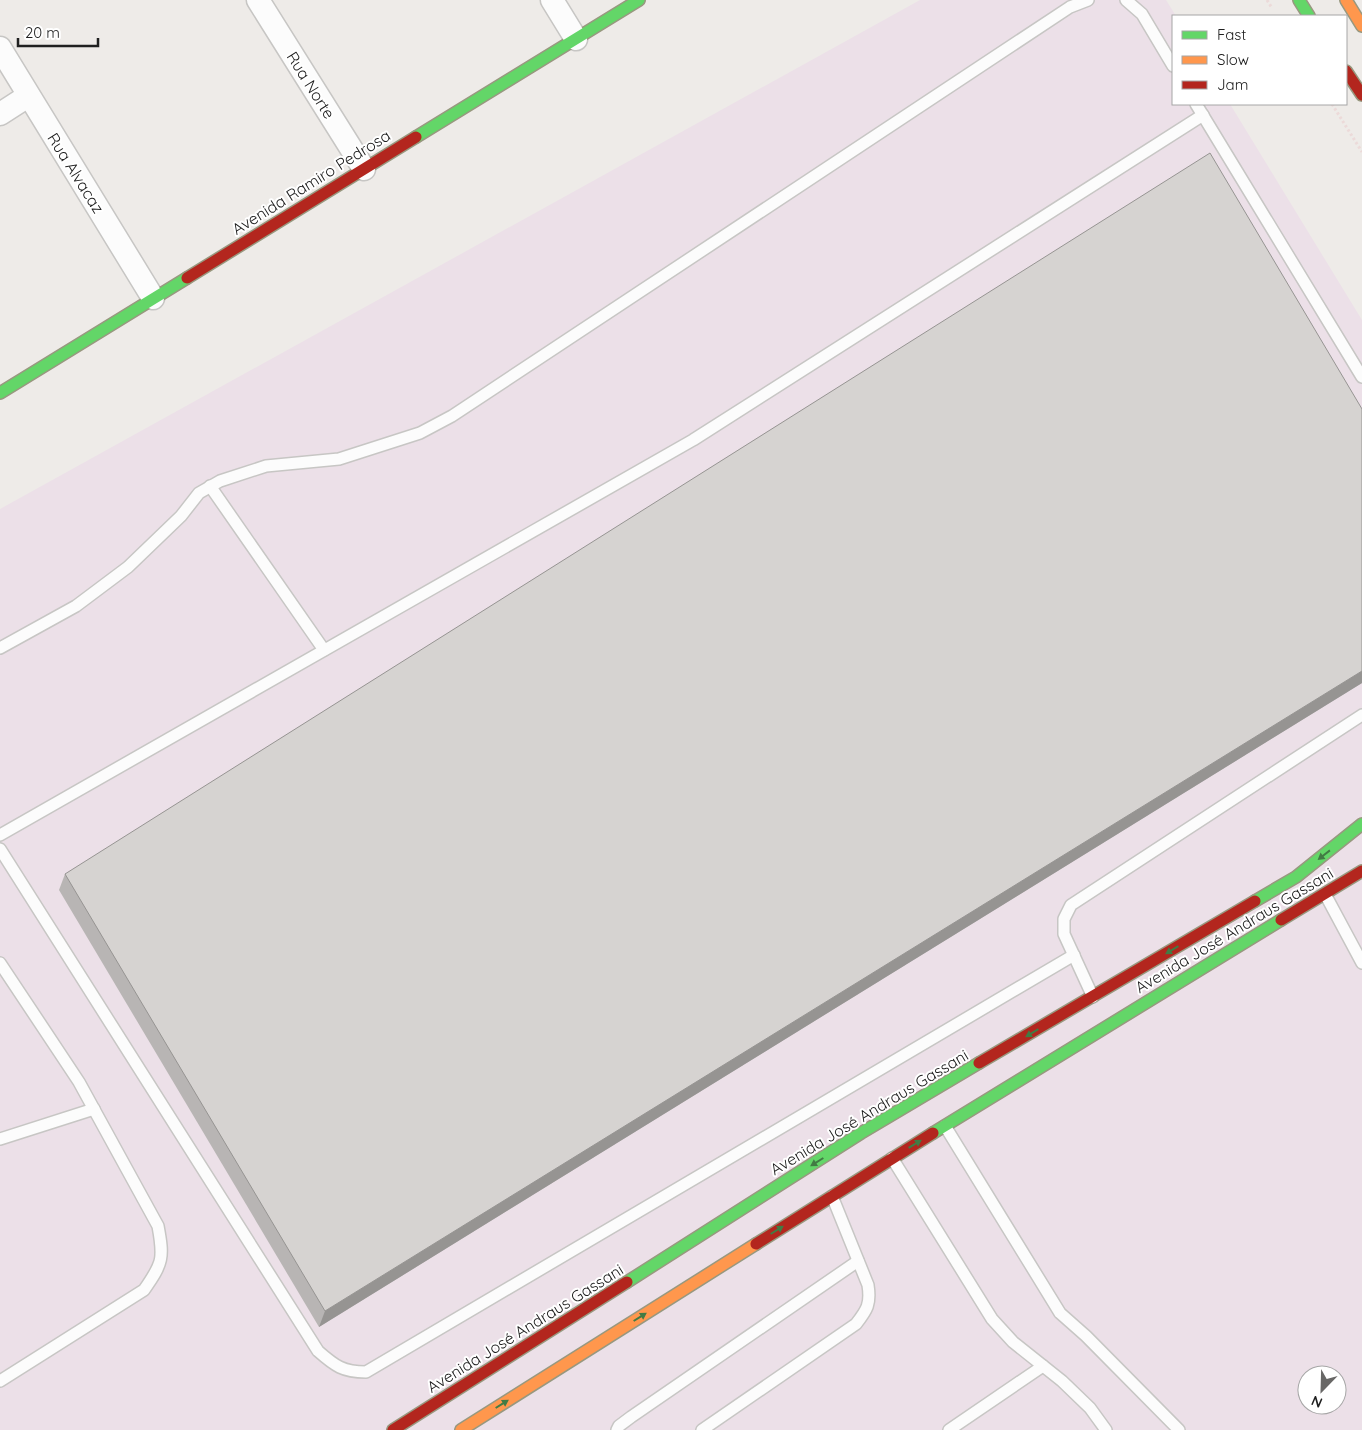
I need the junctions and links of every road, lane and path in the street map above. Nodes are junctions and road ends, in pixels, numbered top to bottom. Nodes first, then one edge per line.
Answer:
1 (258, 0) edge
2 (552, 0) edge
3 (639, 0) edge
4 (1088, 0) edge
5 (1126, 0) edge
6 (1298, 0) edge
7 (1346, 0) edge
8 (1308, 15) edge
9 (1362, 26) edge
10 (576, 39) junction
11 (0, 48) edge
12 (1172, 64) edge
13 (1347, 72) edge
14 (1362, 95) edge
15 (28, 96) junction
16 (1197, 105) edge
17 (1333, 105) edge
18 (0, 114) edge
19 (1202, 115) junction
20 (1362, 152) edge
21 (364, 169) junction
22 (153, 298) junction
23 (1362, 377) edge
24 (0, 393) edge
25 (210, 486) junction
26 (0, 648) edge
27 (324, 650) junction
28 (1362, 715) edge
29 (1362, 824) edge
30 (0, 835) edge
31 (0, 849) edge
32 (1362, 871) edge
33 (1304, 889) junction
34 (1325, 894) junction
35 (1074, 955) junction
36 (0, 963) edge
37 (1362, 963) edge
38 (1093, 997) junction
39 (94, 1109) junction
40 (944, 1126) junction
41 (0, 1139) edge
42 (892, 1158) junction
43 (832, 1196) junction
44 (858, 1261) junction
45 (1043, 1366) junction
46 (0, 1381) edge
47 (393, 1430) edge
48 (461, 1430) edge
49 (617, 1430) edge
50 (702, 1430) edge
51 (949, 1430) edge
52 (1106, 1430) edge
53 (1179, 1430) edge

1 - 21 street, Rua Norte
2 - 10 street
3 - 10 main road, Avenida Ramiro Pedrosa
4 - 25 lane
5 - 12 lane
6 - 8 main road
7 - 9 main road
10 - 21 main road, Avenida Ramiro Pedrosa
11 - 15 street, Rua Alvacaz
13 - 14 main road
15 - 18 street
15 - 22 street, Rua Alvacaz
16 - 19 lane
17 - 20 path
19 - 23 lane
19 - 27 lane
21 - 22 main road, Avenida Ramiro Pedrosa
22 - 24 main road, Avenida Ramiro Pedrosa
25 - 26 lane
25 - 27 lane
27 - 30 lane
28 - 35 lane
29 -> 33 main road, Avenida José Andraus Gassani
31 - 35 lane
32 - 34 main road, Avenida José Andraus Gassani
33 - 34 main road, Avenida José Andraus Gassani
33 -> 38 main road, Avenida José Andraus Gassani
33 - 40 main road, Avenida José Andraus Gassani
34 - 37 lane
35 - 38 lane
36 - 39 lane
38 -> 47 main road, Avenida José Andraus Gassani
39 - 41 lane
39 - 46 lane
42 -> 40 main road, Avenida José Andraus Gassani
40 - 53 lane
42 - 43 main road, Avenida José Andraus Gassani
42 - 45 lane
43 - 44 lane
48 -> 43 main road, Avenida José Andraus Gassani
44 - 49 lane
44 - 50 lane
45 - 51 lane
45 - 52 lane

